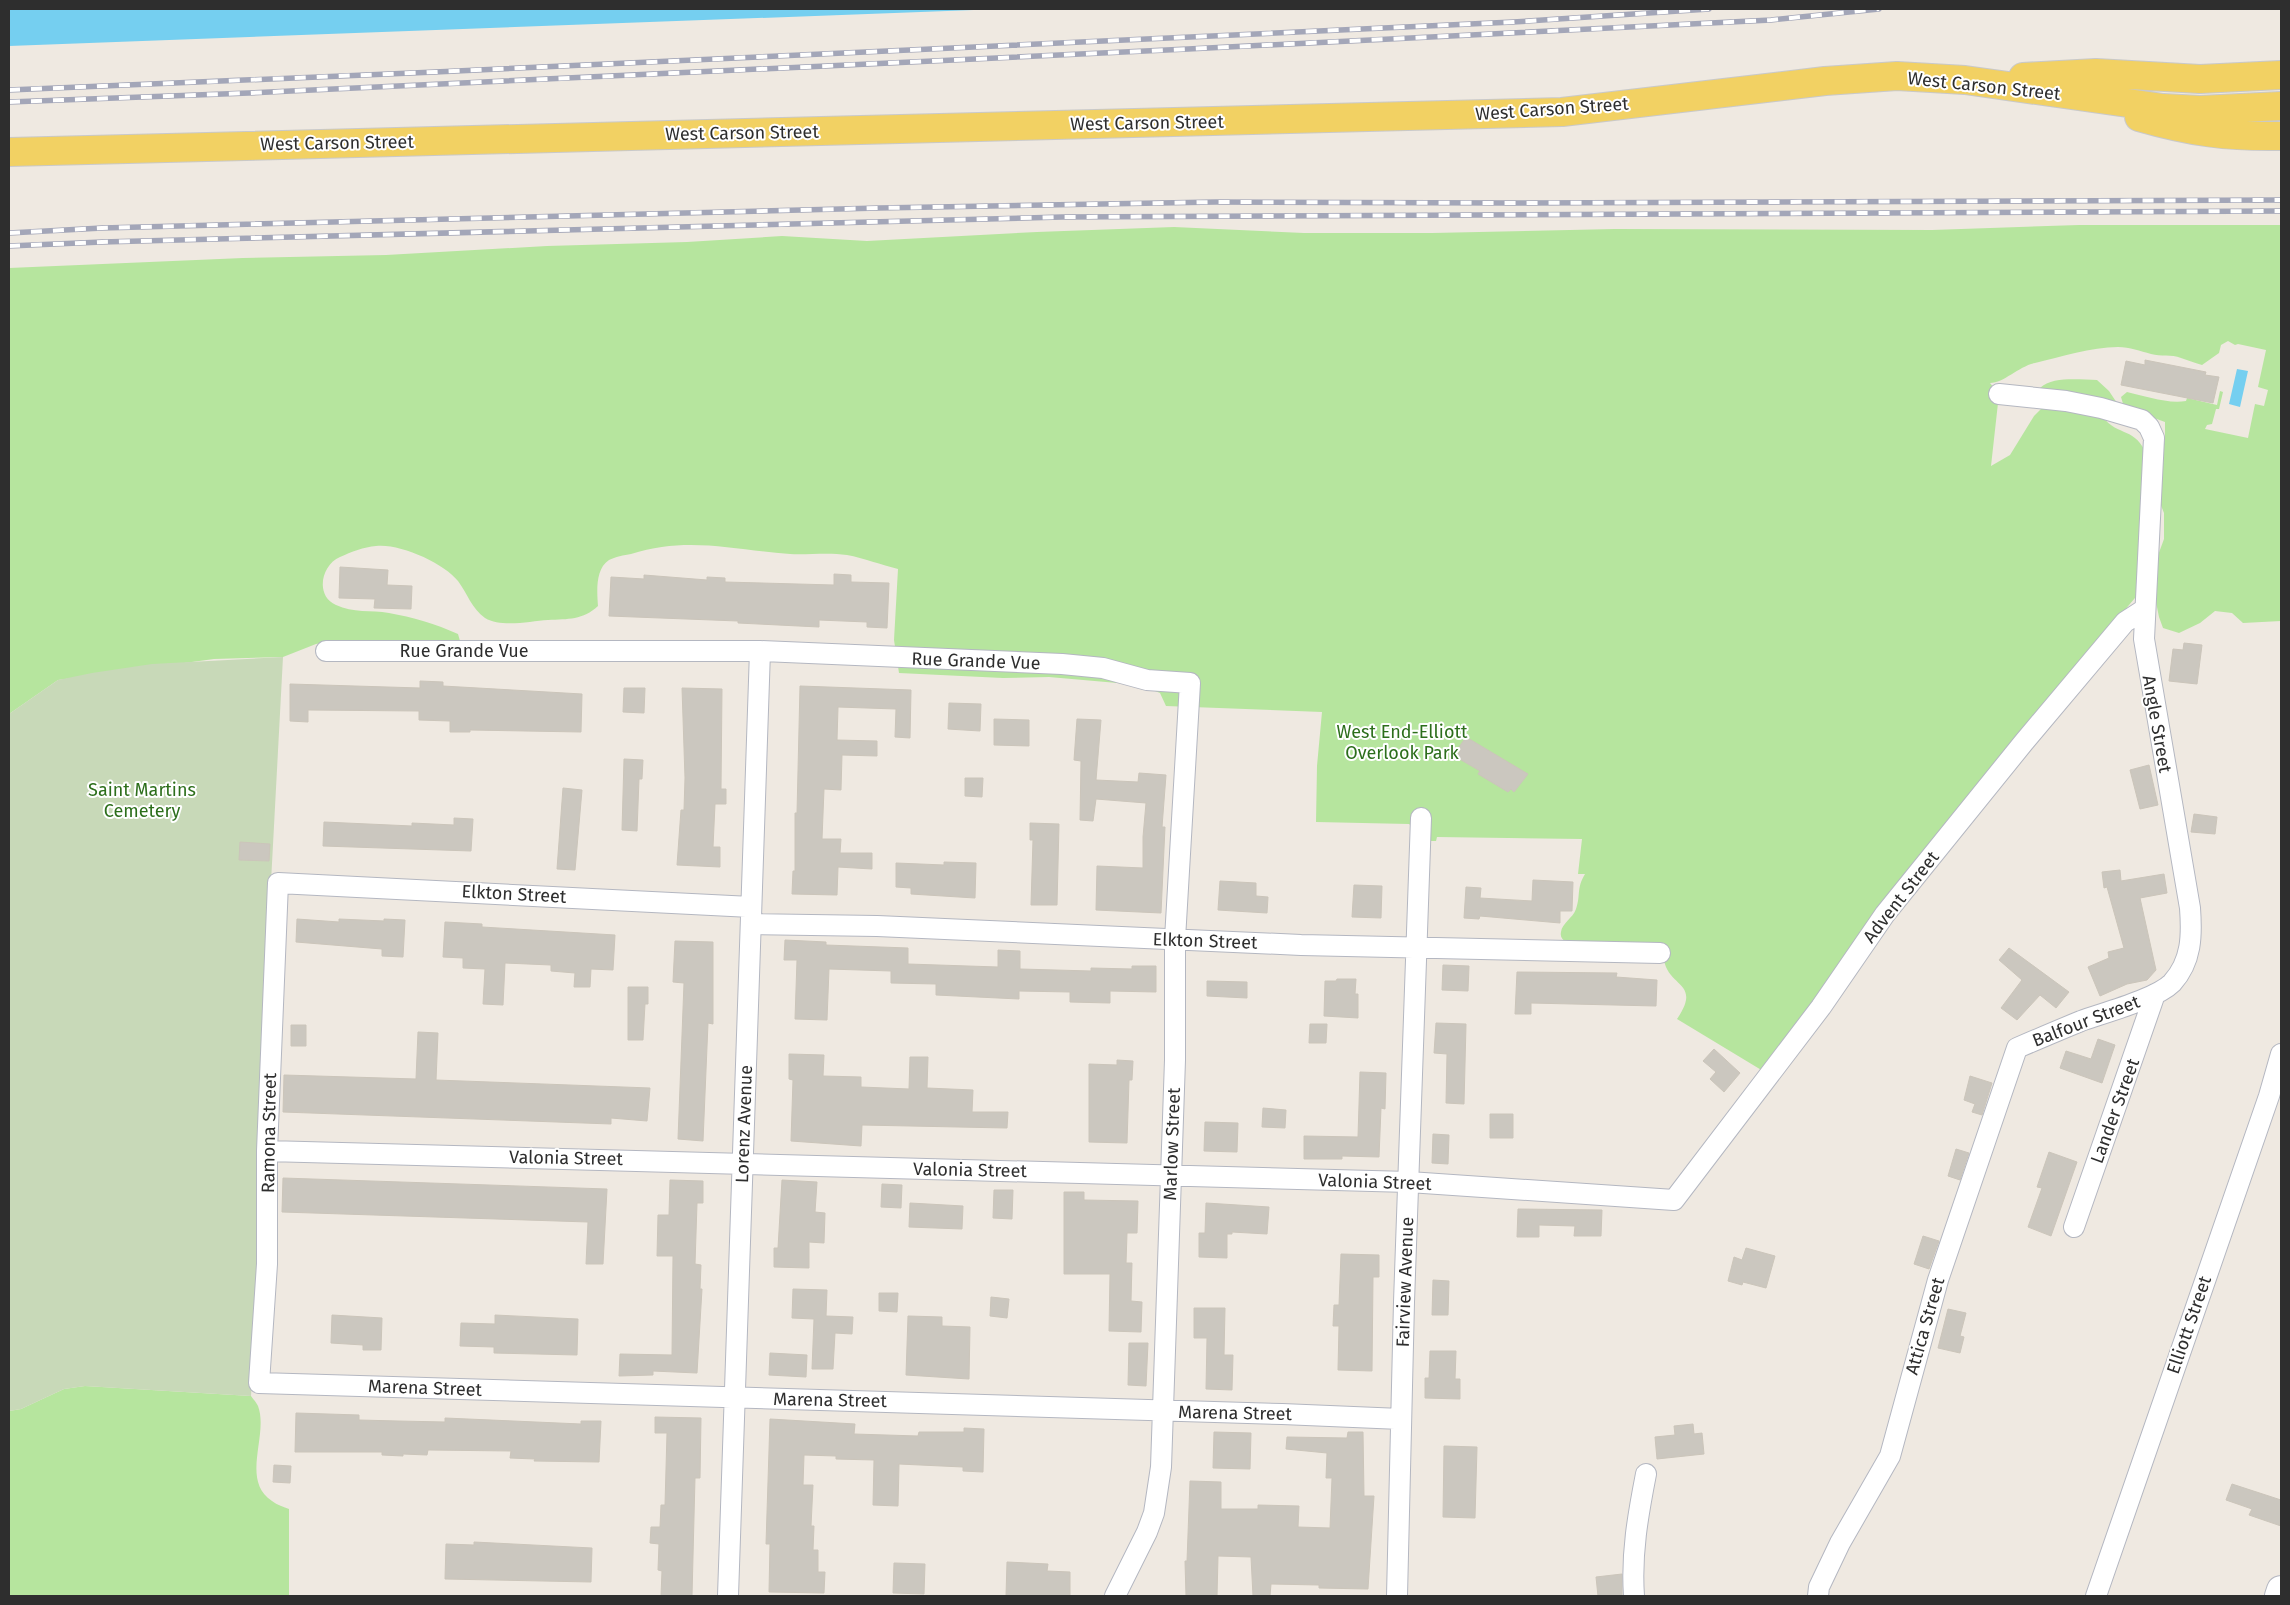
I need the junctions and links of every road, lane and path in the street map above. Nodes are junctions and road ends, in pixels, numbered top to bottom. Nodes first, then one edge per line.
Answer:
1 (2281, 75) edge
2 (1966, 80) junction
3 (2061, 94) junction
4 (2281, 106) edge
5 (2281, 136) edge
6 (9, 152) edge
7 (1999, 394) dead end
8 (2145, 609) junction
9 (326, 651) dead end
10 (760, 651) junction
11 (1190, 683) joint
12 (1421, 818) dead end
13 (278, 882) joint
14 (751, 915) junction
15 (1175, 939) junction
16 (1418, 948) junction
17 (1660, 953) dead end
18 (2155, 994) junction
19 (2017, 1048) joint
20 (2281, 1054) edge
21 (267, 1150) junction
22 (742, 1163) junction
23 (1172, 1174) junction
24 (1409, 1182) junction
25 (1674, 1200) joint
26 (2074, 1227) dead end
27 (259, 1383) joint
28 (736, 1398) junction
29 (1163, 1411) junction
30 (1401, 1419) junction
31 (1646, 1474) dead end
32 (2281, 1590) edge
33 (728, 1596) edge
34 (1115, 1596) edge
35 (1397, 1596) edge
36 (1634, 1596) edge
37 (1818, 1596) edge
38 (2096, 1596) edge
39 (2279, 1596) edge

1 - 2 main road
2 - 3 main road, West Carson Street
2 - 6 main road, West Carson Street
3 - 4 main road, West Carson Street
3 - 5 main road
7 - 8 street, Angle Street
8 - 18 street, Angle Street
8 - 25 street, Advent Street
9 - 10 street, Rue Grande Vue
10 - 11 street, Rue Grande Vue
10 - 14 street, Lorenz Avenue
11 - 15 street, Marlow Street
12 - 16 street, Fairview Avenue
13 - 14 street, Elkton Street
13 - 21 street, Ramona Street
14 - 15 street, Elkton Street
14 - 22 street, Lorenz Avenue
15 - 16 street, Elkton Street
15 - 23 street, Marlow Street
16 - 17 street, Elkton Street
16 - 24 street, Fairview Avenue
18 - 19 street, Balfour Street
18 - 26 street, Lander Street
19 - 37 street, Attica Street
20 - 38 street, Elliott Street
21 - 22 street, Valonia Street
21 - 27 street, Ramona Street
22 - 23 street, Valonia Street
22 - 28 street, Lorenz Avenue
23 - 24 street, Valonia Street
23 - 29 street, Marlow Street
24 - 25 street, Valonia Street
24 - 30 street, Fairview Avenue
27 - 28 street, Marena Street
28 - 29 street, Marena Street
28 - 33 street, Lorenz Avenue
29 - 30 street, Marena Street
29 - 34 street, Marlow Street
30 - 35 street, Fairview Avenue
31 - 36 street
32 - 39 street

